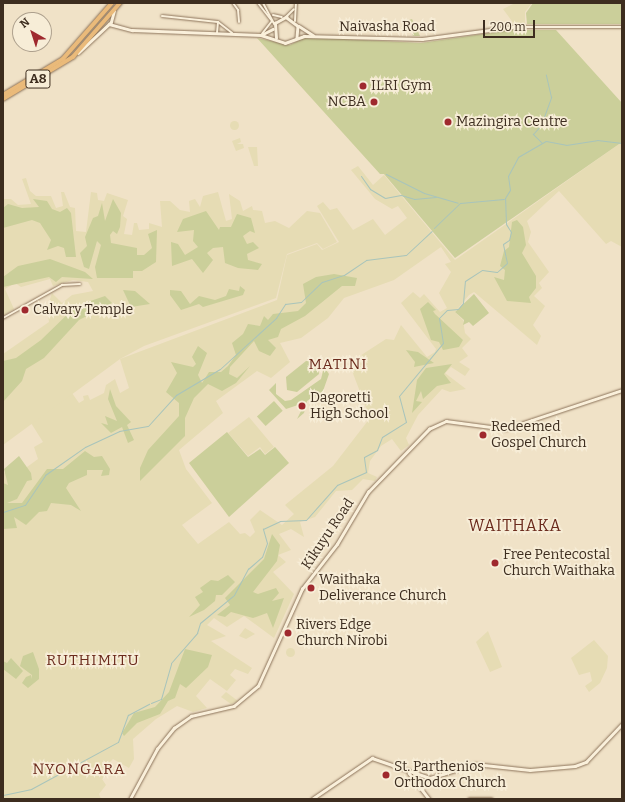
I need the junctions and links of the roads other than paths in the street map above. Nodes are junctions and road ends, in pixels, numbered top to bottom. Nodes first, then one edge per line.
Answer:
1 (112, 3) edge
2 (120, 3) edge
3 (233, 3) edge
4 (258, 3) edge
5 (263, 3) edge
6 (296, 3) edge
7 (294, 9) junction
8 (114, 11) junction
9 (273, 15) junction
10 (162, 16) dead end
11 (286, 17) junction
12 (282, 18) junction
13 (295, 21) junction
14 (218, 22) junction
15 (239, 22) dead end
16 (109, 24) junction
17 (274, 25) junction
18 (298, 26) junction
19 (622, 27) edge
20 (273, 29) junction
21 (217, 33) junction
22 (232, 33) junction
23 (260, 35) junction
24 (320, 36) junction
25 (297, 38) junction
26 (276, 39) junction
27 (74, 56) junction
28 (3, 95) edge
29 (3, 98) edge
30 (80, 284) dead end
31 (3, 318) edge
32 (622, 390) edge
33 (622, 724) edge
34 (409, 773) junction
35 (130, 799) edge
36 (312, 799) edge
37 (429, 799) edge
38 (469, 799) edge
39 (492, 799) edge

1 - 28 highway, A8
2 - 8 highway, A8
3 - 15 street
4 - 23 street
5 - 9 street
6 - 7 street
7 - 11 street
7 - 13 street
8 - 16 main road
8 - 27 highway, A8
9 - 12 street
9 - 17 street
10 - 14 street
11 - 12 main road
11 - 13 main road
12 - 17 main road
13 - 18 main road
14 - 21 street
14 - 22 street
16 - 21 main road
16 - 27 main road
17 - 20 main road
18 - 24 main road, Naivasha Road
18 - 25 main road
19 - 24 main road, Naivasha Road
20 - 23 main road
20 - 26 main road
21 - 22 main road
22 - 23 main road
23 - 26 main road
24 - 25 main road, Naivasha Road
25 - 26 main road
27 - 29 highway, A8
30 - 31 street
32 - 35 main road, Kikuyu Road
33 - 34 main road
34 - 36 main road
34 - 37 main road
38 - 39 main road

